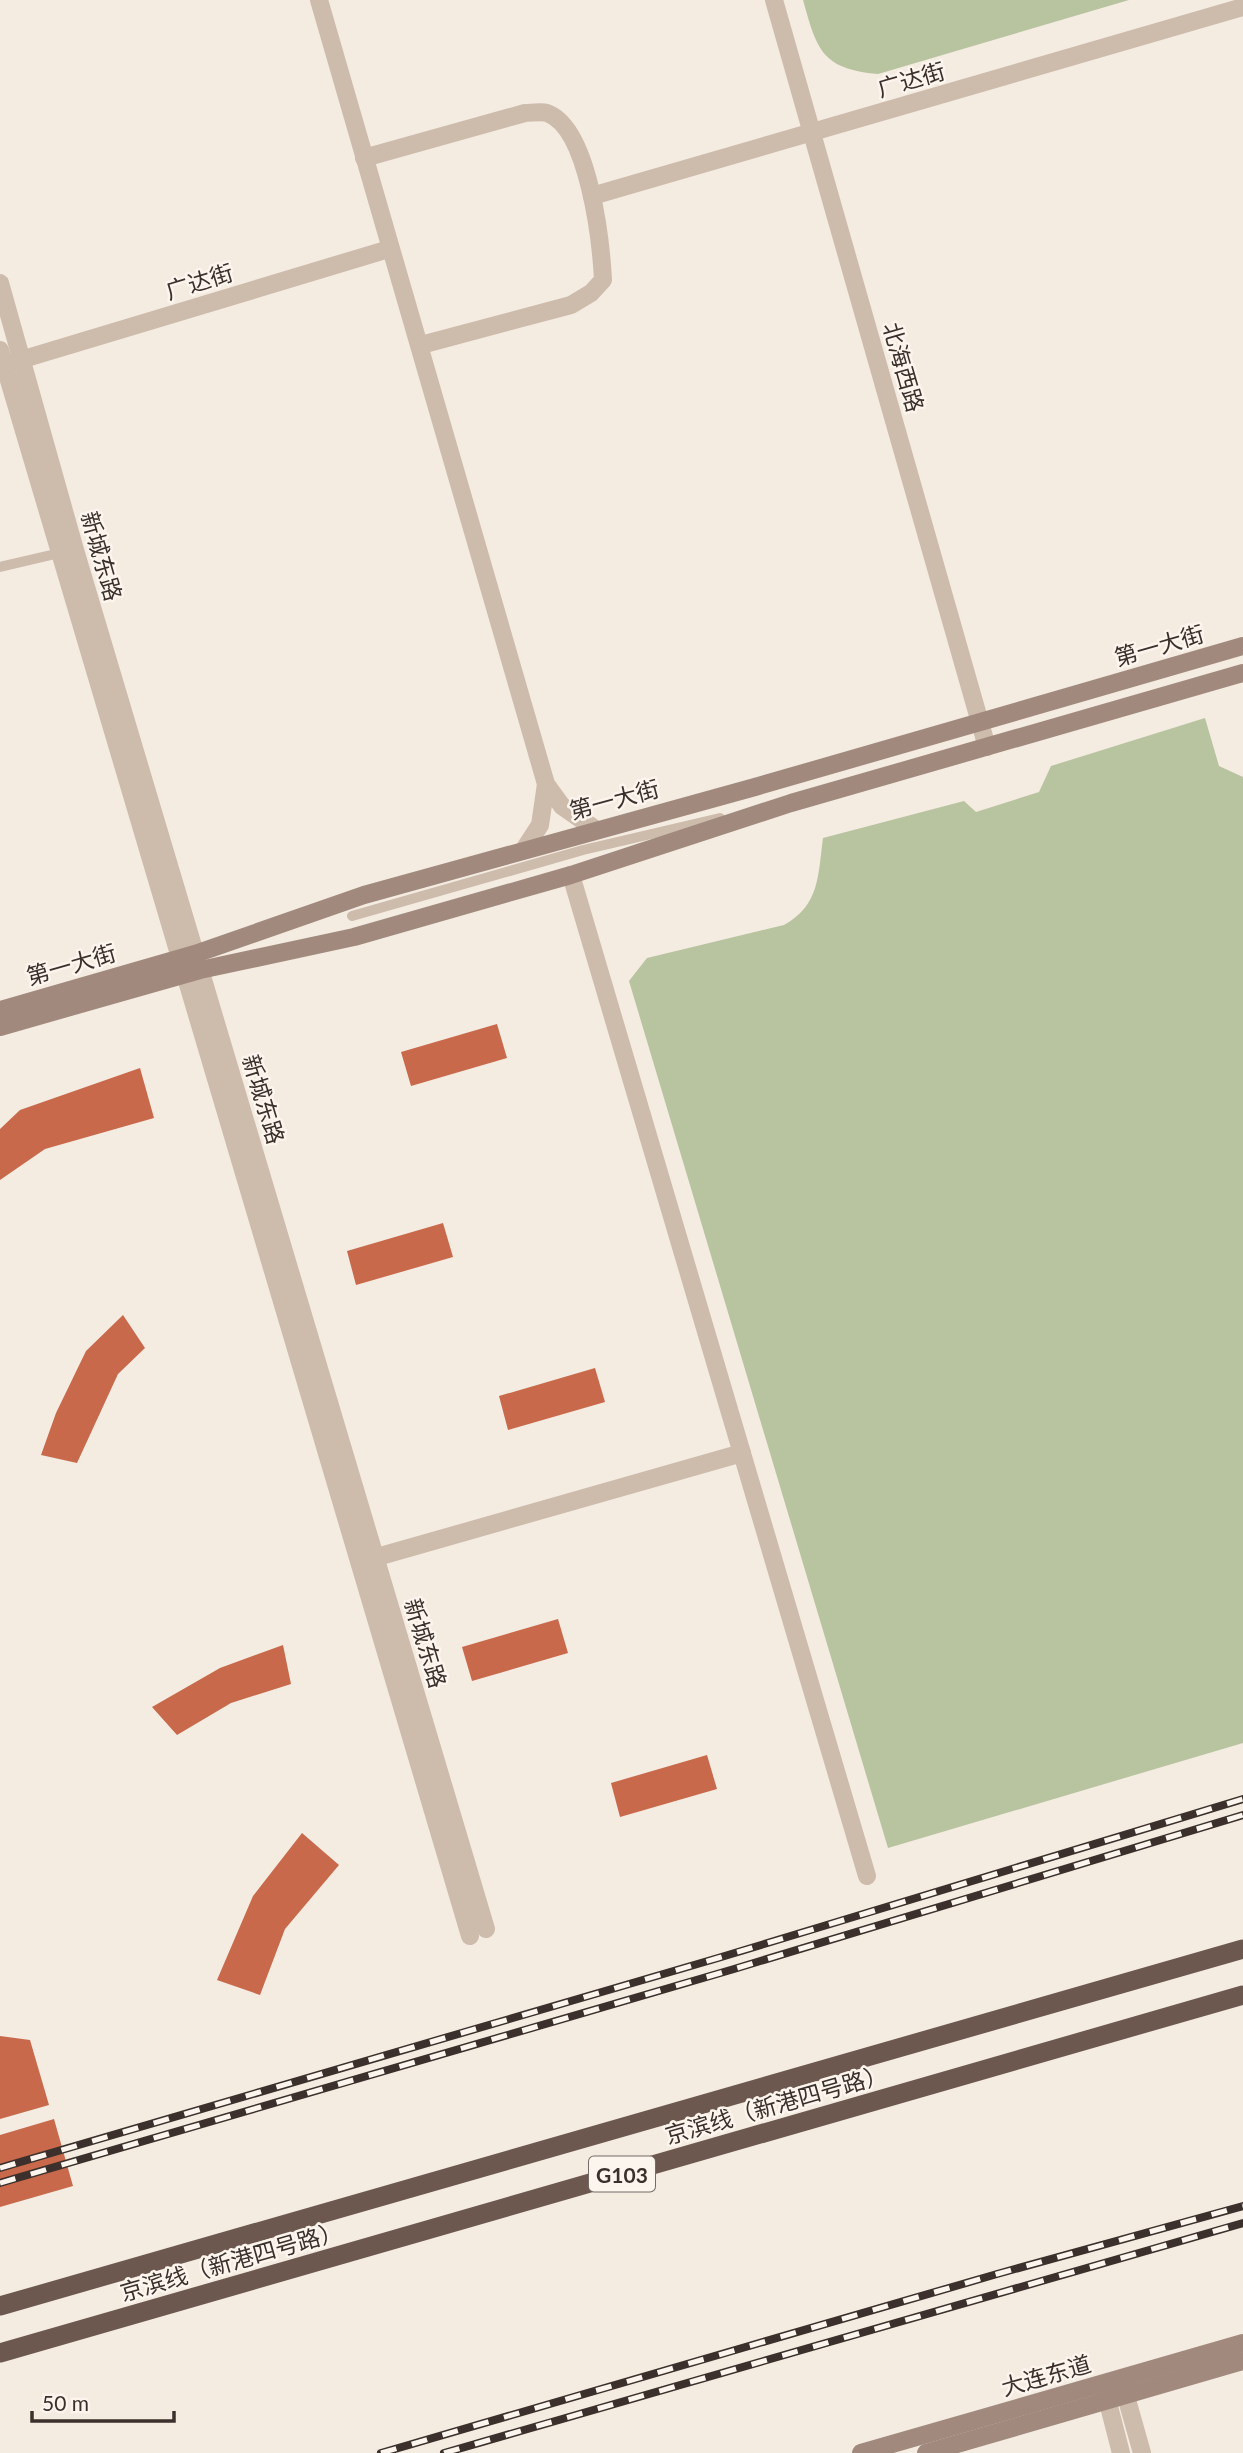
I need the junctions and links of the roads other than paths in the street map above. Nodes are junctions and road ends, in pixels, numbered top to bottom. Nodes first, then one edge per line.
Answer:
1 (319, 0) edge
2 (774, 0) edge
3 (1243, 7) edge
4 (813, 133) junction
5 (365, 158) junction
6 (592, 196) junction
7 (389, 249) junction
8 (0, 283) edge
9 (421, 345) junction
10 (1, 360) edge
11 (22, 360) junction
12 (68, 552) junction
13 (0, 567) edge
14 (1243, 646) edge
15 (1243, 673) edge
16 (979, 722) junction
17 (987, 747) junction
18 (546, 784) junction
19 (791, 803) junction
20 (595, 829) junction
21 (525, 848) junction
22 (571, 875) junction
23 (352, 916) dead end
24 (190, 964) junction
25 (0, 1010) edge
26 (0, 1027) edge
27 (742, 1452) junction
28 (367, 1560) junction
29 (867, 1876) dead end
30 (478, 1932) dead end
31 (1243, 1949) edge
32 (1243, 1995) edge
33 (0, 2306) edge
34 (1243, 2343) edge
35 (0, 2353) edge
36 (1243, 2361) edge
37 (1123, 2387) junction
38 (1104, 2392) junction
39 (861, 2453) edge
40 (926, 2453) edge
41 (1121, 2453) edge
42 (1142, 2453) edge

1 - 5 street
2 - 4 street, 北海西路
3 - 4 street, 广达街
4 - 6 street, 广达街
4 - 16 street, 北海西路
5 - 6 street
5 - 7 street
6 - 9 street
7 - 9 street
7 - 11 street, 广达街
8 - 11 street, 新城东路
9 - 18 street
10 - 11 street, 广达街
10 - 12 street, 新城东路
11 - 12 street, 新城东路
12 - 13 lane
12 - 24 street, 新城东路
14 - 16 main road, 第一大街
15 - 17 main road, 第一大街
16 - 17 street, 北海西路
16 - 20 main road, 第一大街
17 - 19 main road, 第一大街
18 - 20 street
18 - 21 street
19 - 22 main road, 第一大街
19 - 23 lane
20 - 21 main road, 第一大街
21 - 24 main road, 第一大街
22 - 24 main road, 第一大街
22 - 27 street
24 - 25 main road, 第一大街
24 - 26 main road, 第一大街
24 - 28 street, 新城东路
27 - 28 street
27 - 29 street
28 - 30 street, 新城东路
31 - 33 highway, 京滨线（新港四号路） / G103
32 - 35 highway, 京滨线（新港四号路） / G103
34 - 37 main road, 大连东道
36 - 37 main road, 大连东道
37 - 38 main road, 大连东道
37 - 42 street
38 - 39 main road, 大连东道
38 - 40 main road, 大连东道
38 - 41 street

